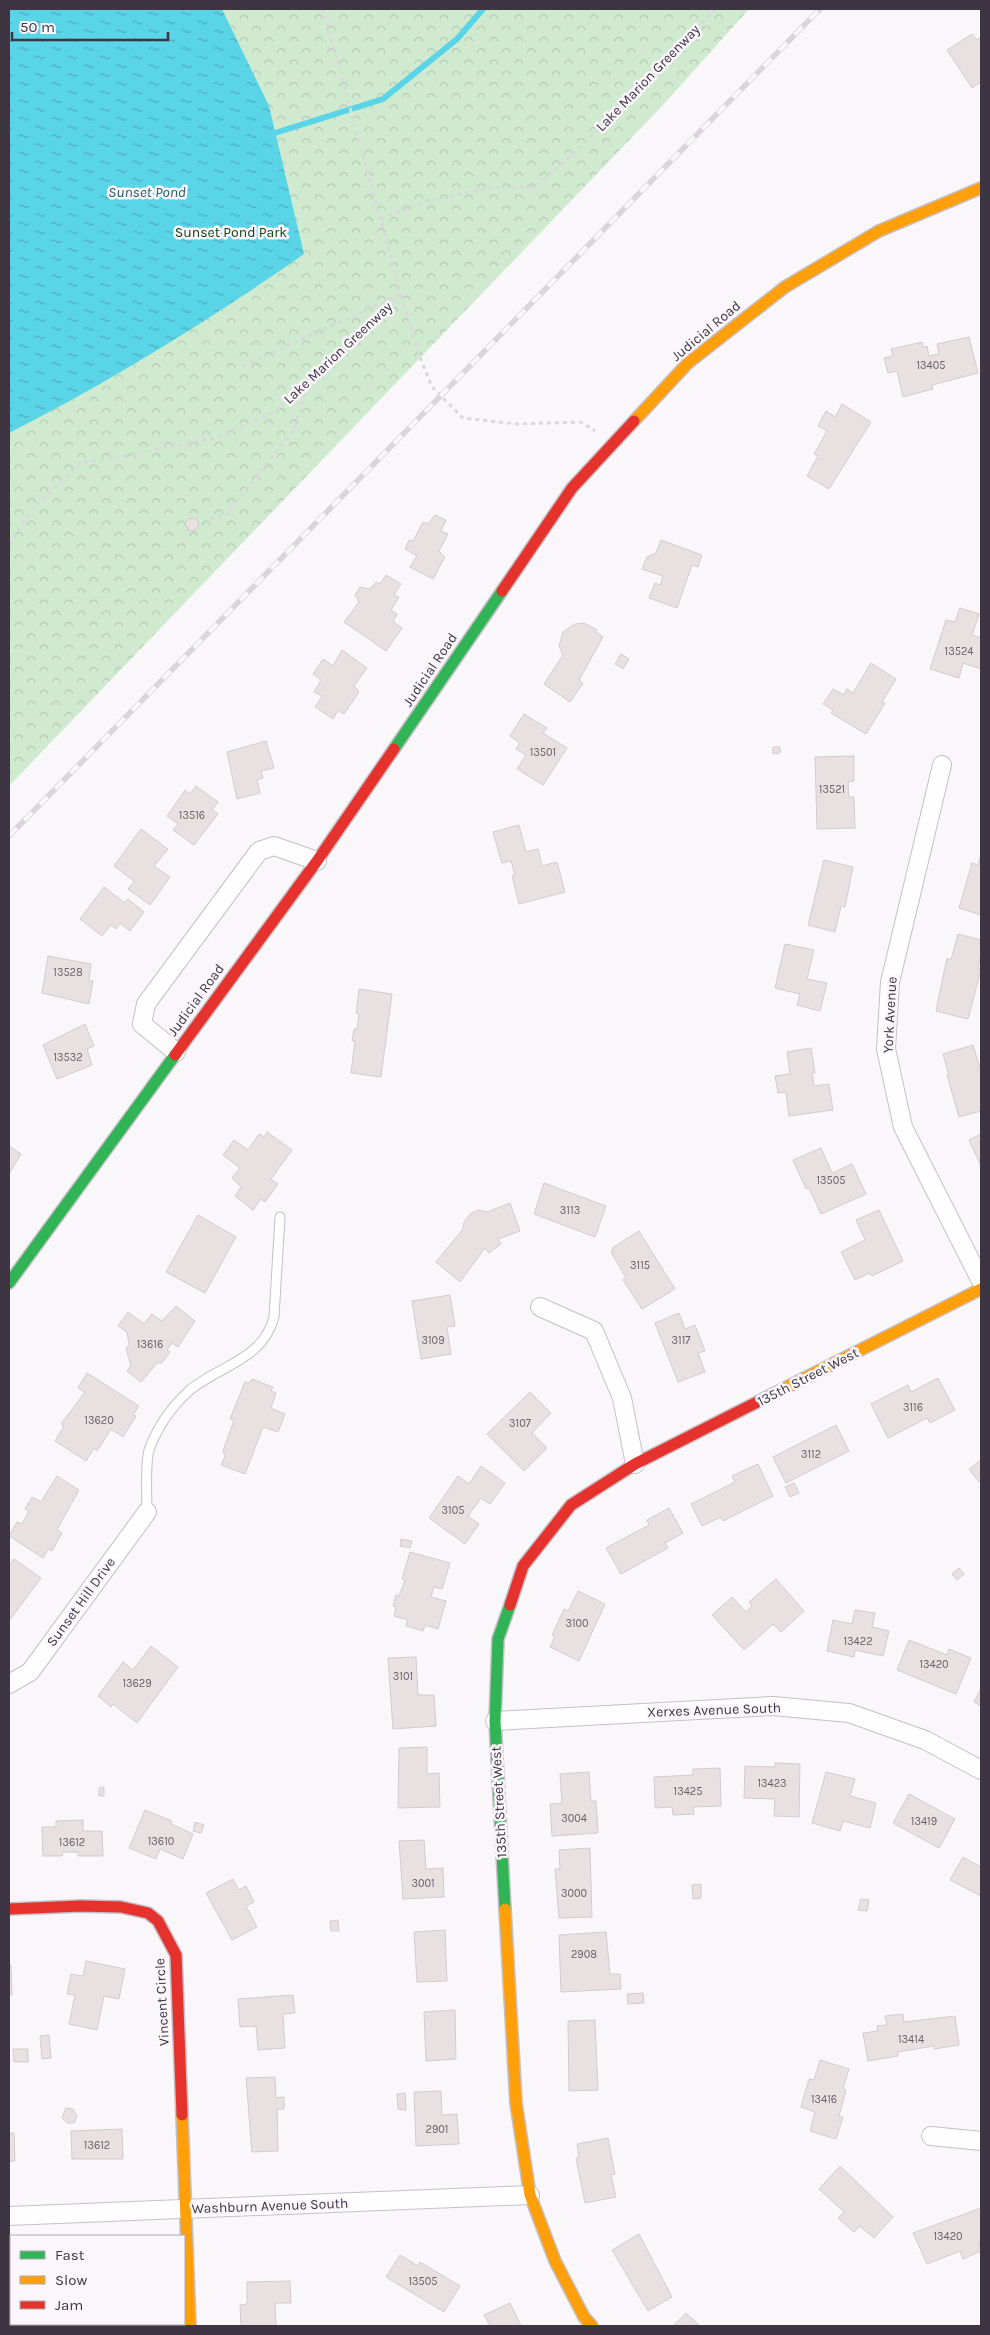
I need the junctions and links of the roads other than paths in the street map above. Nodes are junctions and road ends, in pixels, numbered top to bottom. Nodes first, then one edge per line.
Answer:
1 (981, 188) edge
2 (942, 765) dead end
3 (317, 861) junction
4 (176, 1052) junction
5 (280, 1217) dead end
6 (981, 1281) edge
7 (9, 1283) edge
8 (981, 1289) edge
9 (540, 1306) dead end
10 (635, 1464) junction
11 (147, 1512) joint
12 (9, 1684) edge
13 (494, 1721) junction
14 (981, 1770) edge
15 (9, 1910) edge
16 (931, 2136) dead end
17 (981, 2141) edge
18 (530, 2195) junction
19 (186, 2209) junction
20 (9, 2216) edge
21 (190, 2326) edge
22 (592, 2326) edge

1 - 3 street, Judicial Road
2 - 6 street, York Avenue
3 - 4 street, Judicial Road
3 - 4 street
4 - 7 street, Judicial Road
5 - 11 lane
8 - 10 street, 135th Street West
9 - 10 street
10 - 13 street, 135th Street West
11 - 12 street, Sunset Hill Drive
13 - 14 street, Xerxes Avenue South
13 - 18 street, 135th Street West
15 - 19 street, Vincent Circle
16 - 17 street
18 - 19 street, Washburn Avenue South
18 - 22 street, 135th Street West
19 - 20 street, Washburn Avenue South
19 - 21 street, Vincent Circle

